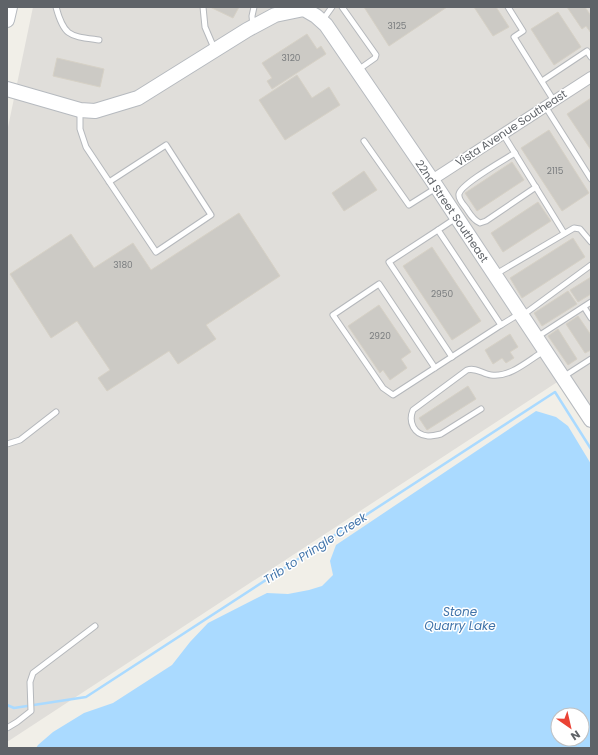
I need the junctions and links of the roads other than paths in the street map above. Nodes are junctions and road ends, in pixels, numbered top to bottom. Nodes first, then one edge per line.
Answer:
1 (10, 7) edge
2 (56, 7) edge
3 (203, 7) edge
4 (254, 7) edge
5 (332, 7) edge
6 (342, 7) edge
7 (508, 7) edge
8 (312, 13) edge
9 (7, 20) edge
10 (253, 27) junction
11 (99, 40) dead end
12 (215, 50) junction
13 (591, 58) edge
14 (357, 70) junction
15 (591, 77) edge
16 (542, 81) junction
17 (7, 89) edge
18 (550, 104) junction
19 (80, 110) junction
20 (503, 134) junction
21 (364, 141) dead end
22 (515, 153) junction
23 (591, 179) edge
24 (109, 182) junction
25 (434, 184) junction
26 (536, 187) junction
27 (456, 217) junction
28 (438, 230) junction
29 (564, 233) junction
30 (591, 242) edge
31 (591, 265) edge
32 (495, 275) junction
33 (591, 302) edge
34 (584, 307) junction
35 (521, 315) junction
36 (591, 318) edge
37 (501, 325) junction
38 (536, 337) junction
39 (545, 350) junction
40 (452, 357) junction
41 (591, 359) edge
42 (435, 368) junction
43 (563, 378) junction
44 (481, 409) dead end
45 (56, 412) dead end
46 (591, 419) edge
47 (7, 444) edge
48 (96, 626) dead end
49 (7, 728) edge

1 - 9 street
2 - 11 lane
3 - 12 lane
4 - 10 lane
5 - 8 lane
6 - 14 lane
7 - 16 lane
8 - 10 street
8 - 14 street, 22nd Street Southeast
10 - 12 street
12 - 19 street
13 - 16 lane
14 - 25 street, 22nd Street Southeast
15 - 18 street, Vista Avenue Southeast
16 - 18 lane
17 - 19 street
18 - 20 street, Vista Avenue Southeast
18 - 23 lane
19 - 24 lane
20 - 22 lane
20 - 25 street, Vista Avenue Southeast
21 - 25 lane
22 - 26 lane
22 - 26 lane
24 - 24 lane
25 - 27 street, 22nd Street Southeast
26 - 29 lane
27 - 28 lane
27 - 32 street, 22nd Street Southeast
28 - 37 lane
28 - 40 lane
29 - 30 lane
29 - 32 lane
31 - 35 lane
32 - 35 street, 22nd Street Southeast
33 - 34 lane
34 - 36 lane
34 - 38 lane
35 - 37 lane
35 - 38 street, 22nd Street Southeast
37 - 40 lane
38 - 39 street, 22nd Street Southeast
39 - 43 street, 22nd Street Southeast
39 - 44 lane
40 - 42 lane
41 - 43 lane
42 - 42 lane
43 - 46 street, 22nd Street Southeast
45 - 47 lane
48 - 49 lane

